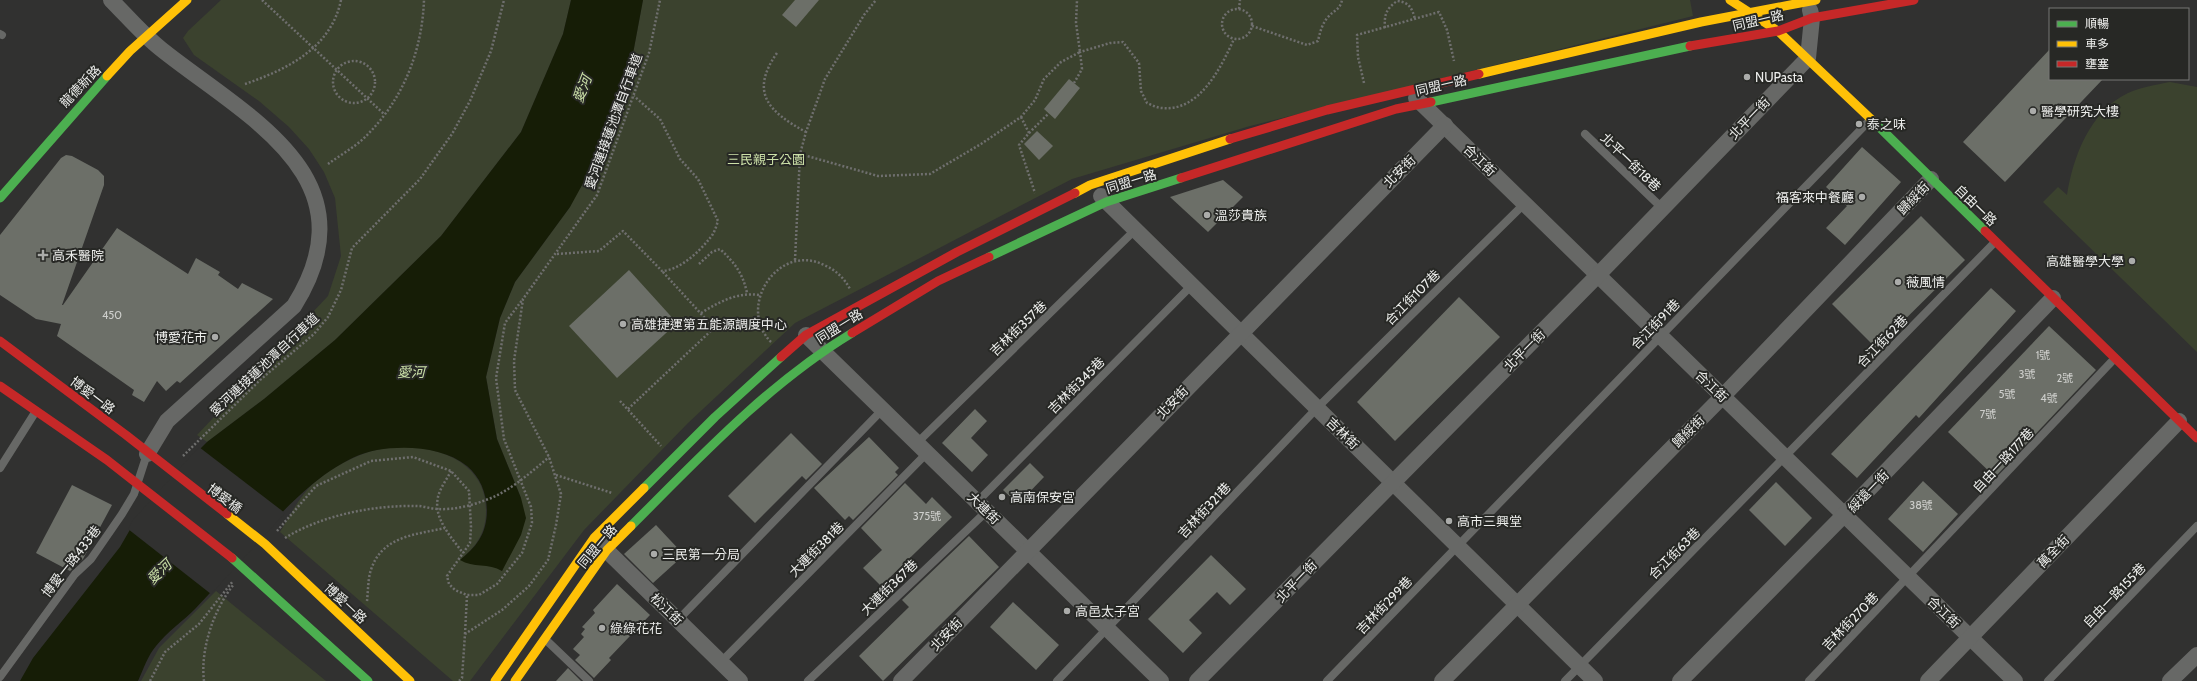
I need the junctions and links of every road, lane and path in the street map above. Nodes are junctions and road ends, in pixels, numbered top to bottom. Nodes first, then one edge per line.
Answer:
1 (111, 0) edge
2 (188, 0) edge
3 (262, 0) edge
4 (341, 0) edge
5 (424, 0) edge
6 (504, 0) edge
7 (660, 0) edge
8 (876, 0) edge
9 (1077, 0) edge
10 (1240, 0) edge
11 (1342, 0) edge
12 (1730, 0) edge
13 (1914, 0) edge
14 (1396, 1) edge
15 (1812, 1) edge
16 (1239, 9) junction
17 (1750, 13) junction
18 (1812, 18) junction
19 (1415, 19) junction
20 (1252, 26) junction
21 (1385, 28) junction
22 (1778, 31) junction
23 (148, 36) junction
24 (1234, 39) junction
25 (314, 49) junction
26 (1080, 52) junction
27 (777, 53) dead end
28 (1808, 58) junction
29 (1456, 67) dead end
30 (336, 70) junction
31 (1074, 83) dead end
32 (245, 84) dead end
33 (1365, 88) dead end
34 (1409, 91) junction
35 (634, 96) junction
36 (367, 98) junction
37 (1421, 102) junction
38 (1049, 113) dead end
39 (384, 114) junction
40 (1021, 117) junction
41 (1871, 120) junction
42 (1445, 125) junction
43 (806, 132) junction
44 (1028, 133) junction
45 (1585, 134) dead end
46 (800, 154) junction
47 (328, 164) dead end
48 (1932, 179) junction
49 (1090, 185) junction
50 (1035, 193) dead end
51 (0, 198) edge
52 (1106, 202) junction
53 (1525, 203) junction
54 (1661, 207) junction
55 (1135, 230) junction
56 (1995, 242) junction
57 (557, 254) junction
58 (795, 260) junction
59 (699, 264) dead end
60 (662, 271) junction
61 (1598, 275) junction
62 (1192, 285) junction
63 (851, 291) dead end
64 (747, 293) junction
65 (759, 294) junction
66 (2053, 298) junction
67 (523, 299) junction
68 (701, 313) junction
69 (1240, 332) junction
70 (806, 335) junction
71 (1661, 336) junction
72 (0, 341) edge
73 (771, 342) dead end
74 (823, 351) junction
75 (2115, 358) junction
76 (0, 386) edge
77 (1723, 396) junction
78 (620, 401) dead end
79 (1317, 408) junction
80 (628, 409) junction
81 (883, 409) junction
82 (37, 410) junction
83 (2179, 421) junction
84 (2197, 438) edge
85 (662, 446) dead end
86 (922, 448) junction
87 (189, 449) dead end
88 (148, 454) junction
89 (548, 457) junction
90 (1786, 457) junction
91 (0, 468) edge
92 (451, 471) junction
93 (170, 472) joint
94 (555, 475) junction
95 (1392, 482) junction
96 (138, 485) junction
97 (616, 494) dead end
98 (419, 505) dead end
99 (982, 506) junction
100 (437, 509) junction
101 (1844, 515) junction
102 (2197, 526) edge
103 (444, 528) junction
104 (594, 538) junction
105 (265, 544) junction
106 (1457, 546) junction
107 (607, 550) junction
108 (1028, 551) junction
109 (463, 553) junction
110 (548, 560) junction
111 (551, 566) dead end
112 (245, 568) junction
113 (1908, 577) junction
114 (467, 595) junction
115 (367, 600) dead end
116 (1517, 604) junction
117 (678, 620) junction
118 (1108, 629) junction
119 (465, 634) junction
120 (1970, 638) junction
121 (544, 639) junction
122 (2197, 655) edge
123 (721, 662) junction
124 (1580, 666) junction
125 (0, 677) edge
126 (150, 681) edge
127 (368, 681) edge
128 (410, 681) edge
129 (459, 681) edge
130 (495, 681) edge
131 (515, 681) edge
132 (589, 681) edge
133 (740, 681) edge
134 (808, 681) edge
135 (901, 681) edge
136 (1057, 681) edge
137 (1161, 681) edge
138 (1197, 681) edge
139 (1327, 681) edge
140 (1442, 681) edge
141 (1565, 681) edge
142 (1595, 681) edge
143 (1680, 681) edge
144 (1809, 681) edge
145 (1928, 681) edge
146 (2015, 681) edge
147 (2048, 681) edge
148 (2170, 681) edge

1 - 23 street
2 - 23 street, 龍德新路
3 - 25 path
4 - 25 path
5 - 39 path
6 - 87 path, 愛河連接蓮池潭自行車道
7 - 35 path, 愛河連接蓮池潭自行車道
8 - 43 path
9 - 26 path
10 - 16 path
11 - 20 path
12 - 17 street, 自由一路
13 - 18 street, 同盟一路
14 - 19 path
14 - 21 path
15 - 17 street, 同盟一路
15 - 18 street
16 - 20 path
16 - 24 path
17 - 22 street, 自由一路
17 - 34 street, 同盟一路
18 - 22 street, 同盟一路
18 - 28 street
19 - 21 path
19 - 29 path
20 - 24 path
21 - 33 path
22 - 28 street, 自由一路
22 - 37 street, 同盟一路
23 - 51 street, 龍德新路
23 - 88 street
24 - 26 path
25 - 30 path
25 - 32 path
26 - 31 path
26 - 40 path
27 - 43 path
28 - 41 street, 自由一路
28 - 54 street, 北平一街
30 - 36 path
30 - 36 path
30 - 36 path
34 - 37 street, 合江街
34 - 49 street, 同盟一路
35 - 57 path, 愛河連接蓮池潭自行車道
35 - 60 path
36 - 39 path
37 - 42 street, 合江街
37 - 52 street, 同盟一路
38 - 44 path
39 - 47 path
40 - 44 path
40 - 46 path
41 - 48 street, 自由一路
41 - 71 lane, 合江街91巷
42 - 53 street, 合江街
42 - 69 street, 北安街
43 - 46 path
44 - 50 path
45 - 54 lane, 北平一街18巷
46 - 58 path
48 - 56 street, 自由一路
48 - 77 street, 歸綏街
49 - 52 street, 吉林街
49 - 70 street, 同盟一路
52 - 55 street, 吉林街
52 - 74 street, 同盟一路
53 - 61 street, 合江街
53 - 79 lane, 合江街107巷
54 - 61 street, 北平一街
55 - 62 street, 吉林街
55 - 86 lane, 吉林街357巷
56 - 66 street, 自由一路
56 - 90 lane, 合江街62巷
57 - 60 path
57 - 67 path, 愛河連接蓮池潭自行車道
58 - 63 path
58 - 65 path
59 - 64 path
60 - 68 path
61 - 71 street, 合江街
61 - 95 street, 北平一街
62 - 69 street, 吉林街
62 - 99 lane, 吉林街345巷
64 - 65 path
64 - 68 path
65 - 73 path
66 - 75 street, 自由一路
66 - 101 street, 綏遠一街
67 - 89 path, 愛河連接蓮池潭自行車道
67 - 114 path, 愛河連接蓮池潭自行車道
68 - 80 path
69 - 79 street, 吉林街
69 - 108 street, 北安街
70 - 74 street, 大連街
70 - 104 street, 同盟一路
71 - 77 street, 合江街
71 - 106 lane, 合江街91巷
72 - 88 street, 博愛一路
74 - 81 street, 大連街
74 - 107 street, 同盟一路
75 - 83 street, 自由一路
75 - 113 lane, 自由一路177巷
76 - 82 street
77 - 90 street, 合江街
77 - 116 street, 歸綏街
78 - 80 path
79 - 95 street, 吉林街
79 - 118 lane, 吉林街321巷
80 - 85 path
81 - 86 street, 大連街
81 - 117 lane
82 - 91 lane
82 - 96 street
83 - 84 street, 自由一路
83 - 120 street, 萬全街
86 - 99 street, 大連街
86 - 123 lane, 大連街381巷
88 - 93 street, 博愛一路
88 - 96 lane, 博愛一路433巷
89 - 94 path, 愛河連接蓮池潭自行車道
89 - 100 path
90 - 101 street, 合江街
90 - 124 lane, 合江街63巷
92 - 100 path
92 - 105 path
92 - 109 path
93 - 105 street, 博愛橋
94 - 97 path
94 - 110 path, 愛河連接蓮池潭自行車道
95 - 106 street, 吉林街
95 - 138 street, 北平一街
96 - 112 street
96 - 125 lane, 博愛一路433巷
98 - 100 path
99 - 108 street, 大連街
99 - 134 lane, 大連街367巷
100 - 103 path
101 - 113 street, 合江街
101 - 143 street, 綏遠一街
102 - 147 lane, 自由一路155巷
103 - 109 path
103 - 115 path
104 - 107 street, 松江街
104 - 130 street, 同盟一路
105 - 128 street, 博愛一路
106 - 116 street, 吉林街
106 - 139 lane, 吉林街299巷
107 - 117 street, 松江街
107 - 121 street, 同盟一路
108 - 118 street, 大連街
108 - 135 street, 北安街
109 - 114 path
110 - 111 path
110 - 119 path, 愛河連接蓮池潭自行車道
112 - 126 path
112 - 127 street
113 - 120 street, 合江街
113 - 144 lane, 吉林街270巷
114 - 119 path
116 - 124 street, 吉林街
116 - 140 street, 歸綏街
117 - 123 street, 松江街
118 - 136 lane, 吉林街321巷
118 - 137 street, 大連街
119 - 129 path
120 - 145 street, 萬全街
120 - 146 street, 合江街
121 - 131 street, 同盟一路
121 - 132 lane
122 - 148 street
123 - 133 street, 松江街
124 - 141 lane, 合江街63巷
124 - 142 street, 吉林街

